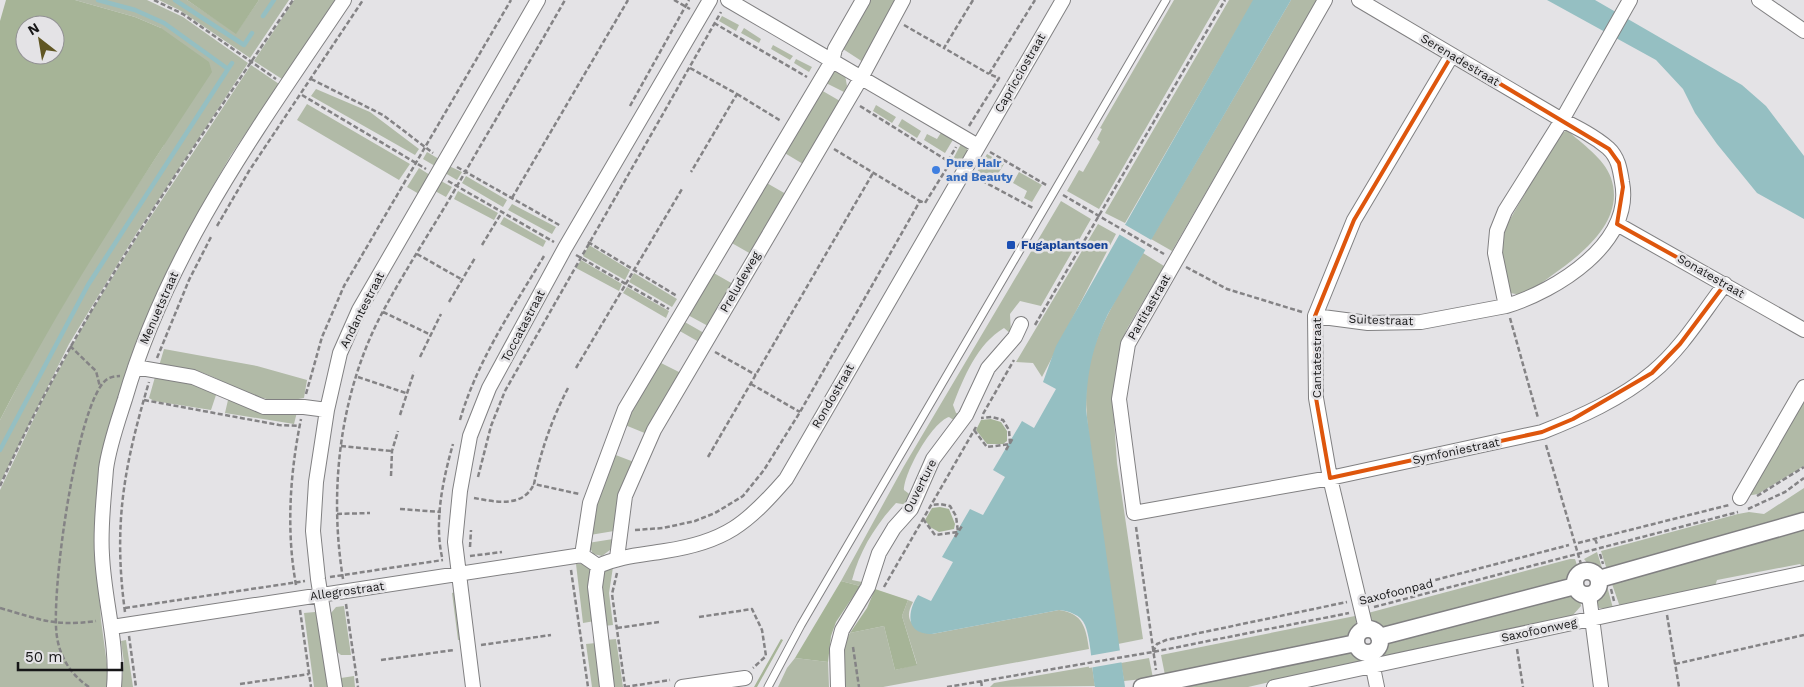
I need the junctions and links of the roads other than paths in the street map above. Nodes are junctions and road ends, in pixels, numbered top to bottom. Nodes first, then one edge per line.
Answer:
1 (344, 0) edge
2 (538, 0) edge
3 (710, 0) edge
4 (728, 0) edge
5 (863, 0) edge
6 (903, 0) edge
7 (1063, 0) edge
8 (1166, 0) edge
9 (1326, 0) edge
10 (1359, 0) edge
11 (1759, 0) edge
12 (1627, 6) edge
13 (1804, 31) edge
14 (1452, 55) junction
15 (832, 61) junction
16 (861, 78) junction
17 (1562, 120) junction
18 (978, 146) junction
19 (1617, 224) junction
20 (1725, 284) junction
21 (1506, 306) junction
22 (1315, 316) junction
23 (1020, 324) dead end
24 (1804, 330) edge
25 (133, 373) junction
26 (1804, 386) edge
27 (327, 410) junction
28 (1330, 478) junction
29 (1741, 500) road end
30 (1134, 513) joint
31 (1804, 521) edge
32 (575, 556) junction
33 (617, 558) junction
34 (598, 566) junction
35 (1804, 573) edge
36 (458, 574) junction
37 (1582, 590) junction
38 (320, 595) junction
39 (1592, 619) junction
40 (111, 622) junction
41 (1372, 633) junction
42 (1356, 643) junction
43 (1371, 659) junction
44 (749, 673) road end
45 (114, 687) edge
46 (335, 687) edge
47 (473, 687) edge
48 (607, 687) edge
49 (682, 687) edge
50 (768, 687) edge
51 (838, 687) edge
52 (1142, 687) edge
53 (1274, 687) edge
54 (1377, 687) edge
55 (1601, 687) edge

1 - 25 street, Menuetstraat
2 - 27 street, Andantestraat
3 - 36 street, Toccatastraat
4 - 15 street
5 - 15 street
6 - 16 street, Preludeweg
7 - 18 street, Capricciostraat
8 - 50 lane
9 - 30 street, Partitastraat
10 - 14 street, Serenadestraat
11 - 13 street
12 - 17 street
14 - 17 street, Serenadestraat
14 - 22 street, Cantatestraat
15 - 16 street
15 - 32 street
16 - 18 street
16 - 33 street, Preludeweg
17 - 19 street, Serenadestraat
17 - 21 street
18 - 33 street, Rondostraat
19 - 20 street, Sonatestraat
19 - 21 street, Suitestraat
20 - 24 street, Sonatestraat
20 - 28 street, Symfoniestraat
21 - 22 street, Suitestraat
22 - 28 street, Cantatestraat
23 - 51 street, Ouverture
25 - 27 street
25 - 40 street, Menuetstraat
26 - 29 street
27 - 38 street, Andantestraat
28 - 30 street, Symfoniestraat
28 - 41 street, Cantatestraat
31 - 37 street
32 - 34 street
32 - 36 street, Allegrostraat
33 - 34 street
34 - 48 street
35 - 39 street, Saxofoonweg
36 - 38 street, Allegrostraat
36 - 47 street, Toccatastraat
37 - 39 street
37 - 41 street
38 - 40 street, Allegrostraat
38 - 46 street, Andantestraat
39 - 43 street, Saxofoonweg
39 - 55 street
40 - 45 street, Menuetstraat
41 - 42 street
41 - 43 street
42 - 43 street
42 - 52 street
43 - 53 street, Saxofoonweg
43 - 54 street
44 - 49 street

